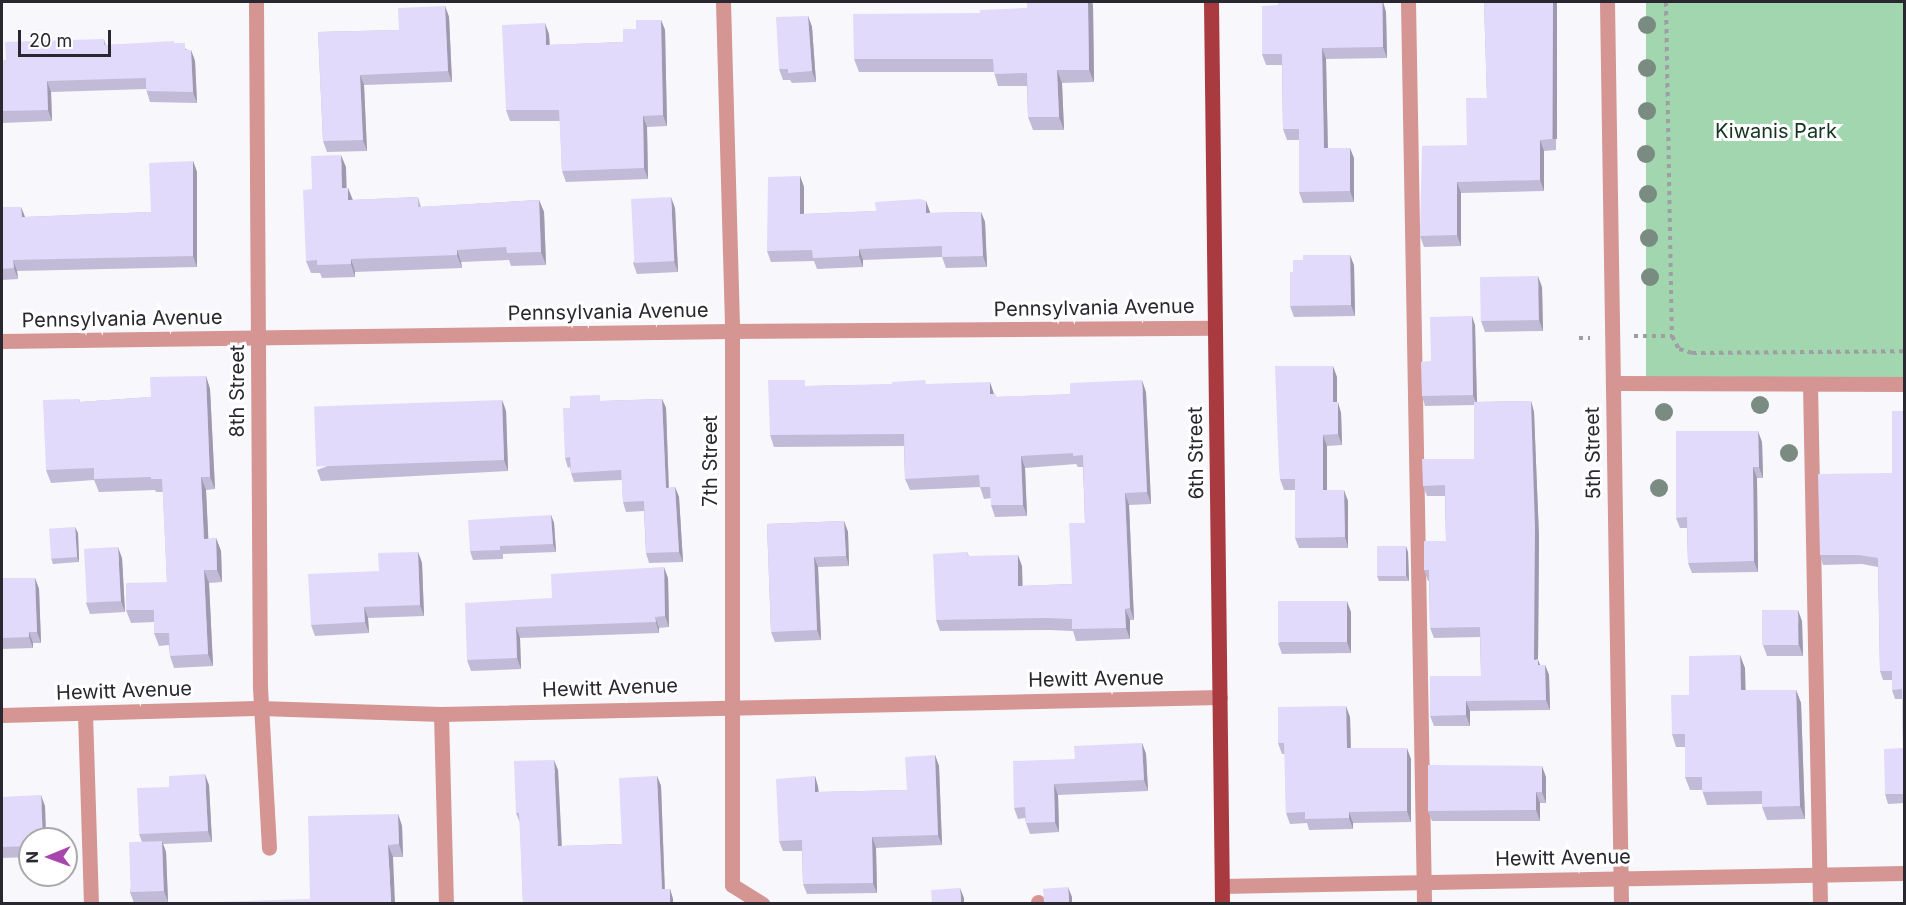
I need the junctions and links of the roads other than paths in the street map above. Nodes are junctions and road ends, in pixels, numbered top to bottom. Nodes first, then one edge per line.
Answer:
1 (256, 2) edge
2 (723, 2) edge
3 (1211, 2) edge
4 (1408, 2) edge
5 (1607, 2) edge
6 (1215, 328) junction
7 (732, 331) junction
8 (258, 338) junction
9 (2, 341) edge
10 (1613, 383) junction
11 (1810, 384) junction
12 (1905, 384) edge
13 (1220, 698) junction
14 (730, 706) junction
15 (260, 708) junction
16 (85, 713) junction
17 (441, 714) junction
18 (2, 715) edge
19 (268, 848) dead end
20 (1905, 873) edge
21 (1819, 875) junction
22 (1620, 878) junction
23 (1424, 882) junction
24 (1222, 886) junction
25 (92, 903) edge
26 (446, 903) edge
27 (763, 903) edge
28 (1222, 903) edge
29 (1424, 903) edge
30 (1621, 903) edge
31 (1820, 903) edge

1 - 8 street, 8th Street
2 - 7 street, 7th Street
3 - 6 main road, 6th Street
4 - 23 street
5 - 10 street, 5th Street
6 - 7 street, Pennsylvania Avenue
6 - 13 main road, 6th Street
7 - 8 street, Pennsylvania Avenue
7 - 14 street, 7th Street
8 - 9 street, Pennsylvania Avenue
8 - 15 street, 8th Street
10 - 11 street
10 - 22 street, 5th Street
11 - 12 street
11 - 21 street
13 - 14 street, Hewitt Avenue
13 - 24 main road, 6th Street
14 - 17 street, Hewitt Avenue
14 - 27 street, 7th Street
15 - 16 street, Hewitt Avenue
15 - 17 street, Hewitt Avenue
15 - 19 street, 8th Street
16 - 18 street, Hewitt Avenue
16 - 25 street
17 - 26 street
20 - 21 street, Hewitt Avenue
21 - 22 street, Hewitt Avenue
21 - 31 street
22 - 23 street, Hewitt Avenue
22 - 30 street, 5th Street
23 - 24 street, Hewitt Avenue
23 - 29 street
24 - 28 main road, 6th Street

